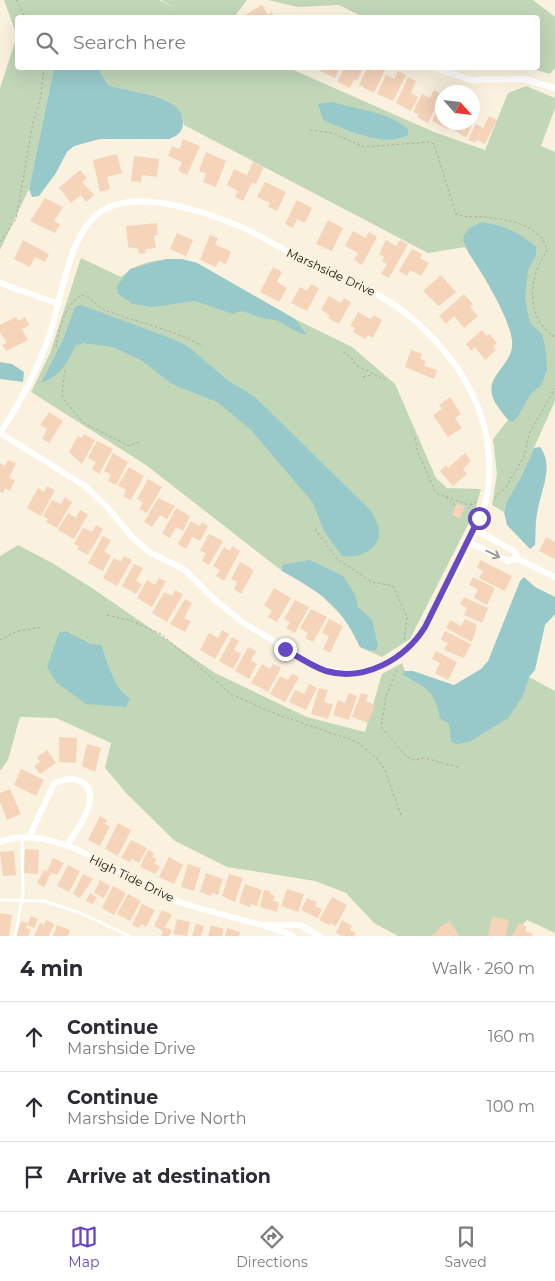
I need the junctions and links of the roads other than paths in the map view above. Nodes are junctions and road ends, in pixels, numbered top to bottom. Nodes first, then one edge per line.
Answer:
1 (442, 70) edge
2 (555, 88) edge
3 (0, 283) edge
4 (59, 304) junction
5 (0, 433) edge
6 (474, 529) junction
7 (468, 542) junction
8 (518, 559) junction
9 (555, 577) edge
10 (26, 837) junction
11 (0, 842) edge
12 (67, 846) junction
13 (22, 899) junction
14 (0, 900) edge
15 (262, 926) junction
16 (15, 936) edge
17 (130, 936) edge
18 (292, 936) edge
19 (320, 936) edge

1 - 2 street
3 - 4 street
4 - 5 street, Marshside Drive
4 - 6 street, Marshside Drive
5 - 7 street, Marshside Drive
6 - 7 street, Marshside Drive
6 - 8 street
7 -> 8 street
8 - 9 street
10 - 11 street, High Tide Drive
10 - 12 street, High Tide Drive
10 - 12 street
10 - 13 lane
12 - 15 street, High Tide Drive
13 - 14 lane
13 - 16 lane
13 - 17 lane
15 - 18 street, High Tide Drive
15 - 19 street

